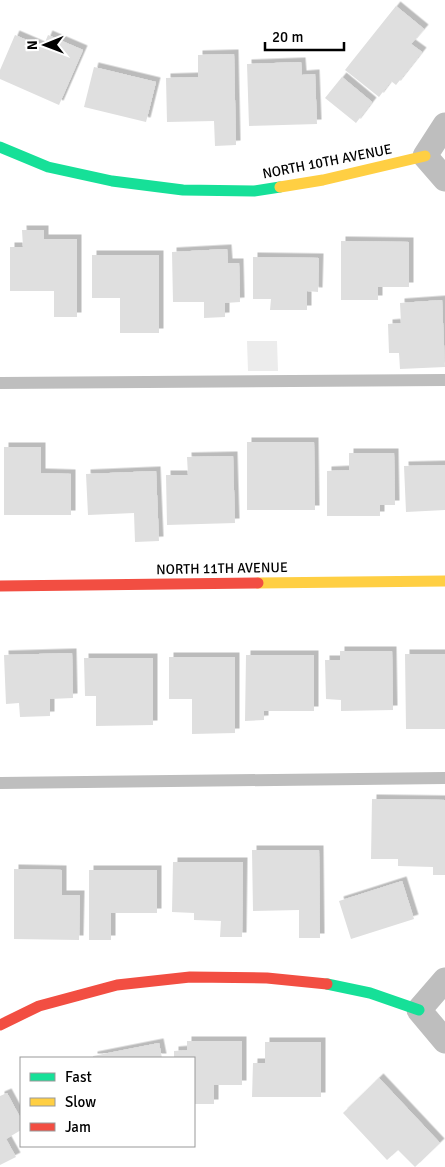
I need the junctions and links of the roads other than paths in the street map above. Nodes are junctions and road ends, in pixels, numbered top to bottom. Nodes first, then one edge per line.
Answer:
1 (445, 125) edge
2 (0, 147) edge
3 (425, 156) junction
4 (445, 179) edge
5 (445, 380) edge
6 (0, 384) edge
7 (445, 581) edge
8 (0, 586) edge
9 (445, 778) edge
10 (0, 783) edge
11 (445, 980) edge
12 (419, 1010) junction
13 (0, 1025) edge
14 (445, 1041) edge

1 - 3 street
2 - 3 street, NORTH 10TH AVENUE
3 - 4 street
5 - 6 lane
7 - 8 street, NORTH 11TH AVENUE
9 - 10 lane
11 - 12 street
12 - 13 street
12 - 14 street

